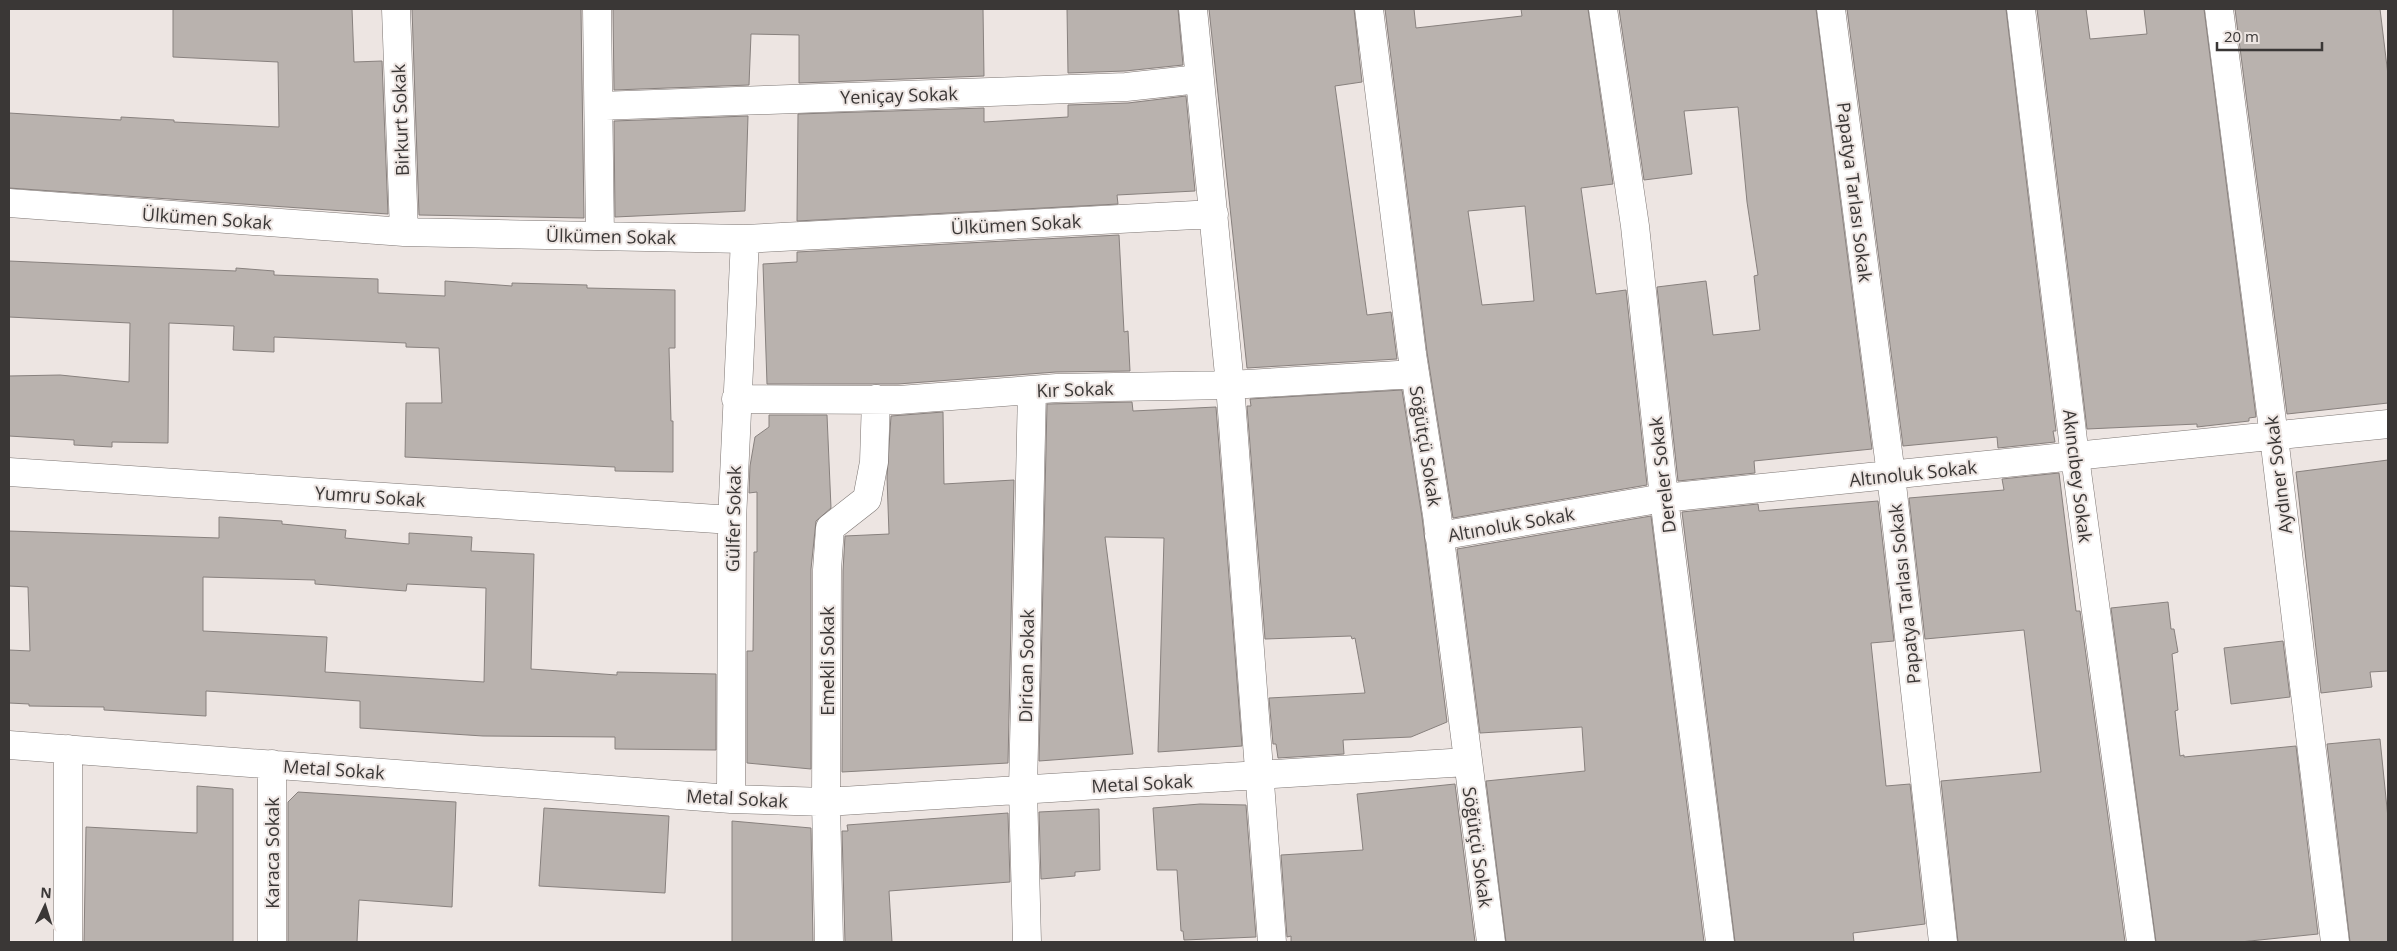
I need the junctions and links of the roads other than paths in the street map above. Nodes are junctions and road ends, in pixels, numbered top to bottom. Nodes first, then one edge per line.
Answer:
1 (396, 9) edge
2 (597, 9) edge
3 (1193, 9) edge
4 (1369, 9) edge
5 (1603, 9) edge
6 (1831, 9) edge
7 (2021, 9) edge
8 (2219, 9) edge
9 (1199, 79) junction
10 (598, 106) junction
11 (9, 203) edge
12 (1214, 214) junction
13 (404, 232) junction
14 (600, 236) junction
15 (745, 239) junction
16 (1415, 374) junction
17 (1230, 385) junction
18 (1032, 390) junction
19 (736, 399) junction
20 (876, 399) junction
21 (2388, 424) edge
22 (2274, 437) junction
23 (2075, 457) junction
24 (9, 472) edge
25 (1891, 475) junction
26 (1664, 498) junction
27 (732, 520) junction
28 (1439, 536) junction
29 (9, 744) edge
30 (75, 749) junction
31 (1467, 762) junction
32 (272, 764) junction
33 (1258, 776) junction
34 (1023, 789) junction
35 (731, 799) junction
36 (826, 802) junction
37 (68, 942) edge
38 (73, 942) edge
39 (272, 942) edge
40 (829, 942) edge
41 (1027, 942) edge
42 (1272, 942) edge
43 (1491, 942) edge
44 (1720, 942) edge
45 (1942, 942) edge
46 (2141, 942) edge
47 (2335, 942) edge

1 - 13 street, Birkurt Sokak
2 - 10 street
3 - 9 street
4 - 16 street, Söğütçü Sokak
5 - 26 street, Dereler Sokak
6 - 25 street, Papatya Tarlası Sokak
7 - 23 street, Akıncıbey Sokak
8 - 22 street, Aydıner Sokak
9 - 10 street, Yeniçay Sokak
9 - 12 street
10 - 14 street
11 - 13 street, Ülkümen Sokak
12 - 15 street, Ülkümen Sokak
12 - 17 street
13 - 14 street, Ülkümen Sokak
14 - 15 street, Ülkümen Sokak
15 - 19 street, Gülfer Sokak
16 - 17 street, Kır Sokak
16 - 28 street, Söğütçü Sokak
17 - 18 street, Kır Sokak
17 - 33 street
18 - 20 street, Kır Sokak
18 - 34 street, Dirican Sokak
19 - 20 street, Kır Sokak
19 - 27 street, Gülfer Sokak
20 - 36 street, Emekli Sokak
21 - 22 street, Altınoluk Sokak
22 - 23 street, Altınoluk Sokak
22 - 47 street, Aydıner Sokak
23 - 25 street, Altınoluk Sokak
23 - 46 street, Akıncıbey Sokak
24 - 27 street, Yumru Sokak
25 - 26 street, Altınoluk Sokak
25 - 45 street, Papatya Tarlası Sokak
26 - 28 street, Altınoluk Sokak
26 - 44 street, Dereler Sokak
27 - 35 street, Gülfer Sokak
28 - 31 street, Söğütçü Sokak
29 - 30 street, Metal Sokak
30 - 32 street, Metal Sokak
30 - 37 street
30 - 38 street
31 - 33 street, Metal Sokak
31 - 43 street, Söğütçü Sokak
32 - 35 street, Metal Sokak
32 - 39 street, Karaca Sokak
33 - 34 street, Metal Sokak
33 - 42 street
34 - 36 street, Metal Sokak
34 - 41 street, Dirican Sokak
35 - 36 street, Metal Sokak
36 - 40 street, Emekli Sokak

